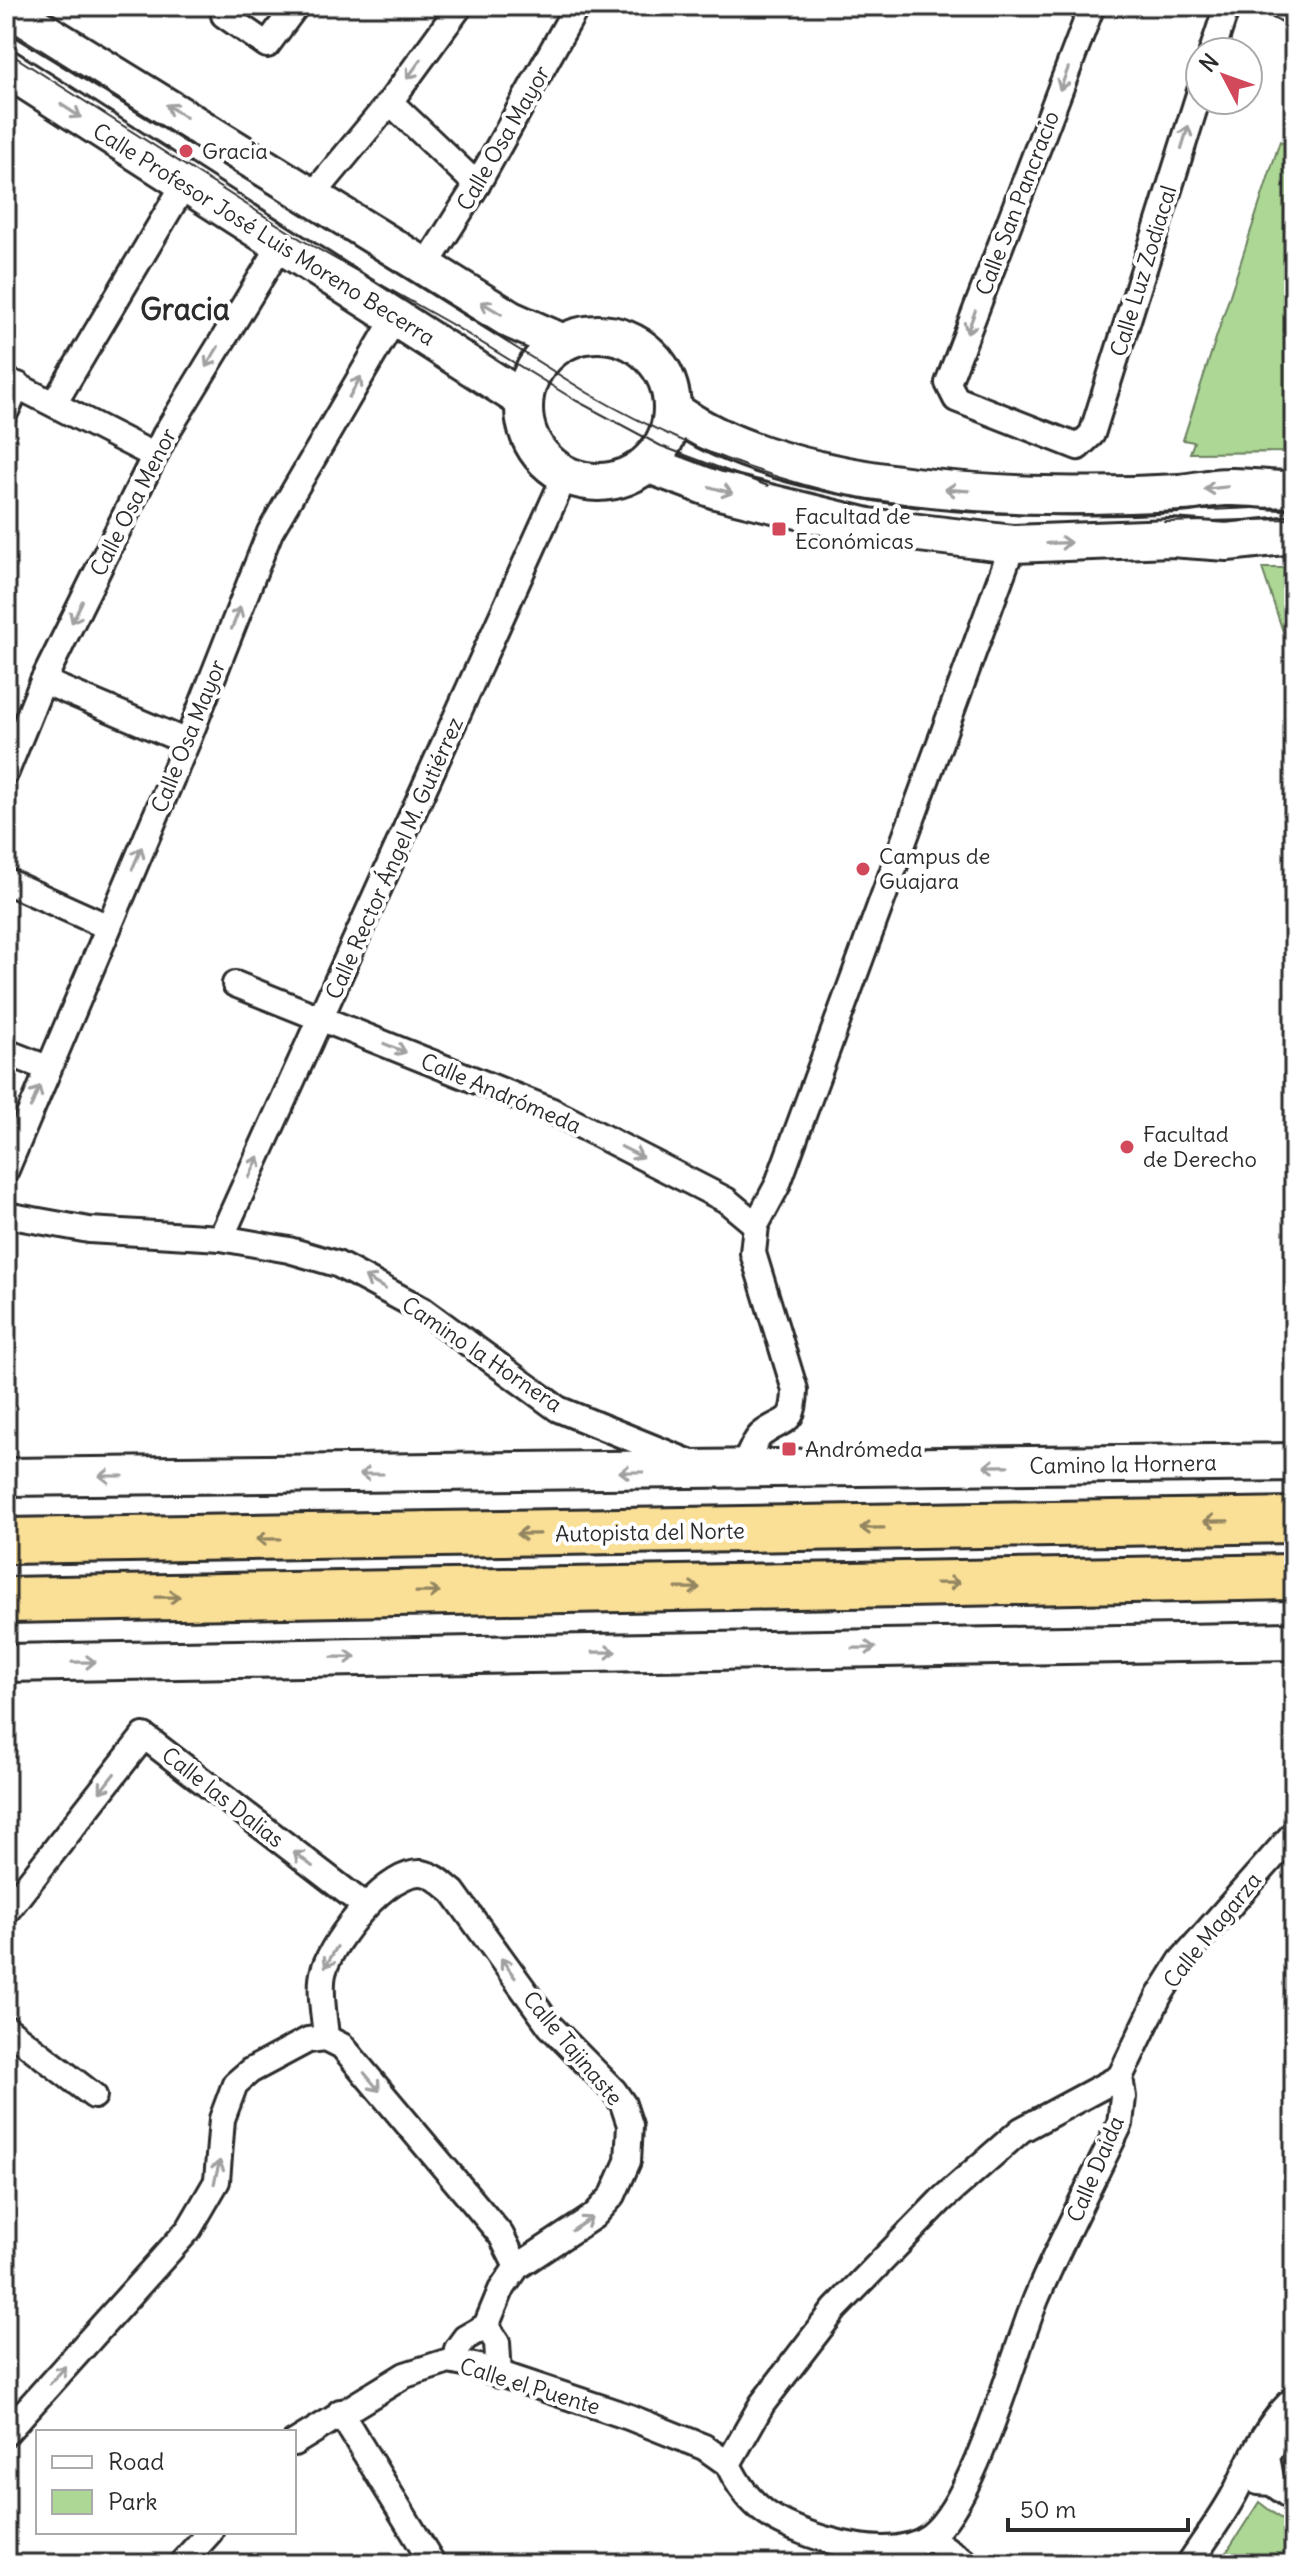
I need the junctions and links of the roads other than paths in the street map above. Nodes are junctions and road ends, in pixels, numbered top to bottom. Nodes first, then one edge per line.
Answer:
1 (296, 6) edge
2 (460, 6) edge
3 (577, 6) edge
4 (1092, 6) edge
5 (1227, 6) edge
6 (1280, 6) edge
7 (6, 8) edge
8 (1294, 13) edge
9 (224, 15) dead end
10 (1217, 36) edge
11 (6, 68) edge
12 (390, 102) junction
13 (1192, 116) edge
14 (185, 183) junction
15 (477, 185) junction
16 (312, 196) junction
17 (282, 243) junction
18 (425, 267) junction
19 (396, 316) junction
20 (561, 342) junction
21 (12, 382) edge
22 (522, 399) junction
23 (55, 402) junction
24 (672, 409) junction
25 (6, 411) edge
26 (1078, 447) joint
27 (155, 456) junction
28 (647, 464) junction
29 (565, 476) junction
30 (1294, 490) edge
31 (1294, 535) edge
32 (1013, 544) junction
33 (43, 681) junction
34 (187, 742) junction
35 (6, 772) edge
36 (6, 881) edge
37 (108, 927) junction
38 (235, 984) dead end
39 (322, 1019) junction
40 (6, 1052) edge
41 (47, 1068) junction
42 (6, 1170) edge
43 (6, 1215) edge
44 (756, 1225) junction
45 (221, 1238) junction
46 (1294, 1462) edge
47 (726, 1470) junction
48 (6, 1477) edge
49 (6, 1517) edge
50 (1294, 1520) edge
51 (6, 1541) edge
52 (139, 1541) junction
53 (1294, 1577) edge
54 (6, 1600) edge
55 (1294, 1641) edge
56 (6, 1663) edge
57 (1294, 1833) edge
58 (365, 1906) junction
59 (6, 1912) edge
60 (6, 2028) edge
61 (326, 2038) junction
62 (1120, 2077) junction
63 (94, 2096) dead end
64 (517, 2267) junction
65 (486, 2326) junction
66 (455, 2361) junction
67 (499, 2375) junction
68 (1294, 2400) edge
69 (340, 2412) junction
70 (6, 2433) edge
71 (296, 2442) edge
72 (728, 2464) junction
73 (1272, 2483) junction
74 (1237, 2490) junction
75 (1294, 2499) edge
76 (208, 2534) edge
77 (929, 2537) junction
78 (181, 2564) edge
79 (433, 2564) edge
80 (968, 2564) edge
81 (1189, 2564) edge

1 - 9 street
2 -> 12 street
3 - 15 street, Calle Osa Mayor
4 -> 26 street, Calle San Pancracio
5 - 10 street
6 - 8 street
16 -> 7 street
11 -> 14 street, Calle Profesor José Luis Moreno Becerra
12 - 15 street
12 - 16 street
26 -> 13 street, Calle Luz Zodiacal
14 - 17 street, Calle Profesor José Luis Moreno Becerra
14 - 23 street
15 - 18 street, Calle Osa Mayor
16 - 18 street
17 - 19 street, Calle Profesor José Luis Moreno Becerra
17 -> 27 street, Calle Osa Menor
20 -> 18 street
19 - 22 street, Calle Profesor José Luis Moreno Becerra
34 -> 19 street, Calle Osa Mayor
20 - 22 street
20 - 24 street
21 - 23 street
21 - 25 street
22 - 29 street
23 - 27 street
24 - 28 street
30 -> 24 street
27 -> 33 street, Calle Osa Menor
28 - 29 street
28 -> 32 street
29 - 39 street, Calle Rector Ángel M. Gutiérrez
32 -> 31 street
32 - 44 street
33 - 34 street
33 - 35 street, Calle Osa Menor
37 -> 34 street, Calle Osa Mayor
36 - 37 street
37 - 41 street, Calle Osa Mayor
38 - 39 street, Calle Andrómeda
39 -> 44 street, Calle Andrómeda
45 -> 39 street, Calle Rector Ángel M. Gutiérrez
40 - 41 street
42 -> 41 street, Calle Osa Mayor
43 - 45 street, Camino la Hornera
44 - 47 street
47 -> 45 street, Camino la Hornera
46 -> 47 street, Camino la Hornera
47 -> 48 street
49 - 52 highway
50 -> 52 highway, Autopista del Norte
51 - 52 highway, Autopista del Norte
54 -> 53 highway
56 -> 55 street
57 - 62 street, Calle Magarza
58 -> 59 street, Calle las Dalias
58 -> 61 street, Calle Tajinaste
64 -> 58 street, Calle Tajinaste
60 - 63 street
61 -> 64 street
70 -> 61 street
62 - 72 street, Calle Daida
62 - 77 street, Calle Daida
64 - 65 street
65 - 66 street
65 - 67 street
66 - 67 street, Calle el Puente
66 - 69 street, Calle el Puente
67 - 72 street, Calle el Puente
68 - 73 street
68 - 74 street
69 - 71 street, Calle el Puente
69 - 79 street
72 - 77 street
73 - 74 street
73 - 75 street
74 - 81 street
76 - 78 street
77 - 80 street

